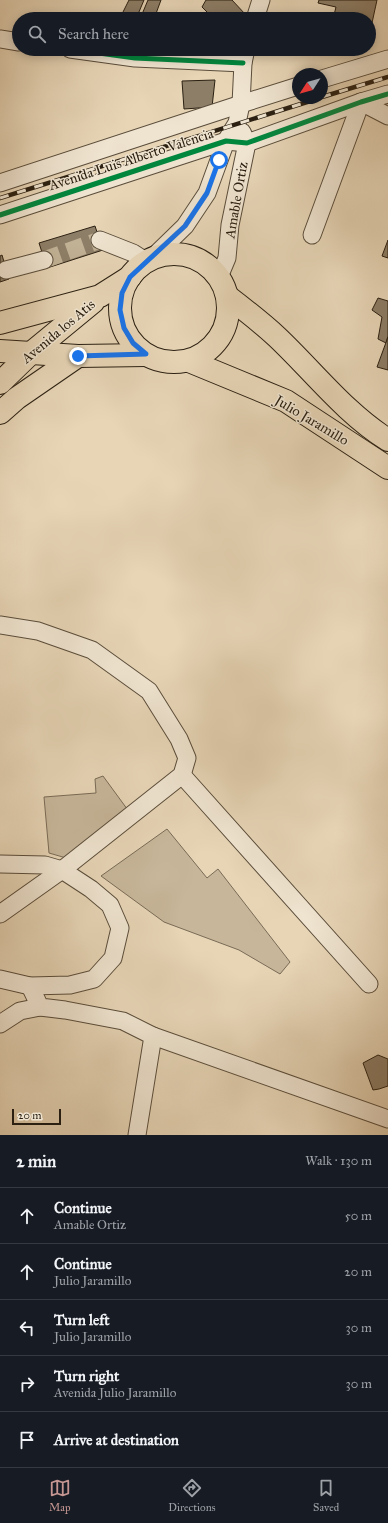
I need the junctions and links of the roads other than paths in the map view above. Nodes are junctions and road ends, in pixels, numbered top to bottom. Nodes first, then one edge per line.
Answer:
1 (261, 0) edge
2 (257, 12) edge
3 (0, 39) edge
4 (12, 41) edge
5 (121, 56) edge
6 (244, 56) edge
7 (388, 59) edge
8 (328, 77) edge
9 (292, 88) edge
10 (388, 94) edge
11 (361, 102) junction
12 (241, 104) junction
13 (388, 116) edge
14 (237, 123) junction
15 (226, 140) junction
16 (247, 143) junction
17 (0, 183) edge
18 (0, 215) edge
19 (312, 235) dead end
20 (100, 240) tunnel mouth
21 (44, 260) tunnel mouth
22 (149, 261) junction
23 (6, 270) dead end
24 (130, 277) junction
25 (223, 287) junction
26 (100, 296) junction
27 (0, 323) edge
28 (0, 350) edge
29 (31, 353) junction
30 (146, 354) junction
31 (78, 356) junction
32 (189, 361) junction
33 (0, 383) edge
34 (0, 413) edge
35 (388, 440) edge
36 (388, 468) edge
37 (0, 625) edge
38 (182, 775) junction
39 (0, 864) edge
40 (62, 870) junction
41 (0, 914) edge
42 (0, 979) edge
43 (369, 984) dead end
44 (30, 986) junction
45 (40, 1007) junction
46 (0, 1024) edge
47 (153, 1036) junction
48 (388, 1119) edge
49 (137, 1135) edge

1 - 2 street
3 - 4 street
5 - 6 street
6 - 12 street, Amable Ortiz
7 - 8 street
9 - 12 street, Avenida Luis Alberto Valencia
10 - 11 street, Avenida Luis Alberto Valencia
11 - 13 street
11 - 16 street, Avenida Luis Alberto Valencia
11 - 19 street
12 - 14 street, Amable Ortiz
12 - 17 street, Avenida Luis Alberto Valencia
14 - 15 street, Amable Ortiz
14 - 16 street, Amable Ortiz
15 - 16 street, Avenida Luis Alberto Valencia
15 - 18 street, Avenida Luis Alberto Valencia
15 - 22 street, Amable Ortiz
16 - 25 street, Amable Ortiz
20 - 22 street
21 - 23 street
22 - 24 main road, Julio Jaramillo
22 - 25 main road, Julio Jaramillo
24 - 26 main road
24 - 30 main road, Julio Jaramillo
25 - 32 main road, Julio Jaramillo
25 - 35 main road, Julio Jaramillo
26 - 27 main road
26 - 29 main road, Avenida los Atis
28 - 29 main road
29 - 31 main road
29 - 33 main road, Avenida los Atis
30 - 31 main road
30 - 32 main road, Julio Jaramillo
31 - 34 main road, Avenida los Atis
32 - 36 main road, Julio Jaramillo
37 - 38 street
38 - 40 street
38 - 43 street
39 - 40 street
40 - 41 street
40 - 44 street
42 - 44 street
44 - 45 street
45 - 46 street
45 - 47 street
47 - 48 street
47 - 49 street

